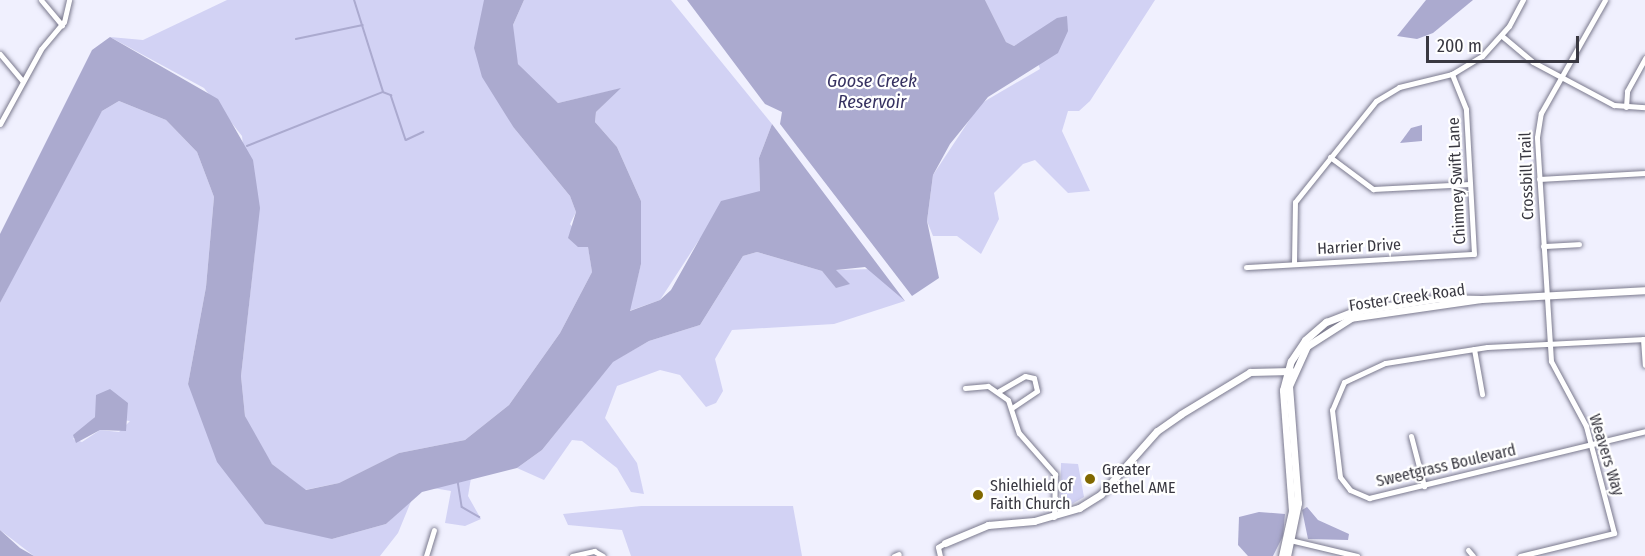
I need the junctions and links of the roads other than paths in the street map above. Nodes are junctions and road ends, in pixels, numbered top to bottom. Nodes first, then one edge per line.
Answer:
1 (41, 0) edge
2 (69, 0) edge
3 (1523, 0) edge
4 (1605, 0) edge
5 (62, 25) junction
6 (1502, 36) junction
7 (0, 54) edge
8 (1645, 58) edge
9 (1452, 74) junction
10 (1561, 77) junction
11 (23, 81) junction
12 (1626, 107) junction
13 (1645, 107) edge
14 (0, 124) edge
15 (1330, 157) junction
16 (1645, 173) edge
17 (1539, 179) junction
18 (1470, 184) junction
19 (1579, 244) dead end
20 (1543, 246) junction
21 (1474, 254) joint
22 (1294, 264) junction
23 (1246, 267) dead end
24 (1645, 290) edge
25 (1546, 296) junction
26 (1644, 339) edge
27 (1550, 343) junction
28 (1474, 349) junction
29 (1645, 365) edge
30 (1290, 371) junction
31 (965, 388) dead end
32 (999, 391) junction
33 (1482, 394) dead end
34 (1012, 408) junction
35 (1645, 430) edge
36 (1411, 436) dead end
37 (1592, 444) junction
38 (1424, 486) junction
39 (1054, 517) junction
40 (434, 530) dead end
41 (1292, 542) junction
42 (945, 543) joint
43 (1468, 550) dead end
44 (580, 554) edge
45 (426, 556) edge
46 (572, 556) edge
47 (603, 556) edge
48 (940, 556) edge
49 (1282, 556) edge
50 (1287, 556) edge
51 (1357, 556) edge
52 (1473, 556) edge
53 (1520, 556) edge

1 - 5 street
2 - 5 street
3 - 6 street
4 - 10 street, Crossbill Trail
5 - 11 street
6 - 9 street
6 - 10 street
7 - 11 street
8 - 12 street
9 - 15 street
9 - 18 street, Chimney Swift Lane
10 - 12 street
10 - 17 street, Crossbill Trail
11 - 14 street
12 - 13 street
15 - 18 street
15 - 22 street
16 - 17 street
17 - 20 street, Crossbill Trail
18 - 21 street, Chimney Swift Lane
19 - 20 street
20 - 25 street, Crossbill Trail
21 - 22 street, Harrier Drive
22 - 23 street, Harrier Drive
24 - 25 street, Foster Creek Road
25 - 27 street, Weavers Way
25 - 30 street, Foster Creek Road
26 - 27 street, Sweetgrass Boulevard
26 - 29 street
27 - 28 street, Sweetgrass Boulevard
27 - 37 street, Weavers Way
28 - 33 street
28 - 38 street, Sweetgrass Boulevard
30 - 39 street
30 - 41 street, Foster Creek Road
31 - 32 street
32 - 34 street
32 - 34 street
34 - 39 street
35 - 37 street, Sweetgrass Boulevard
36 - 38 street
37 - 38 street, Sweetgrass Boulevard
37 - 53 street, Weavers Way
39 - 42 street
40 - 45 street
41 - 49 street
41 - 50 street
41 - 51 street
42 - 48 street
43 - 52 street
44 - 46 street
44 - 47 street

